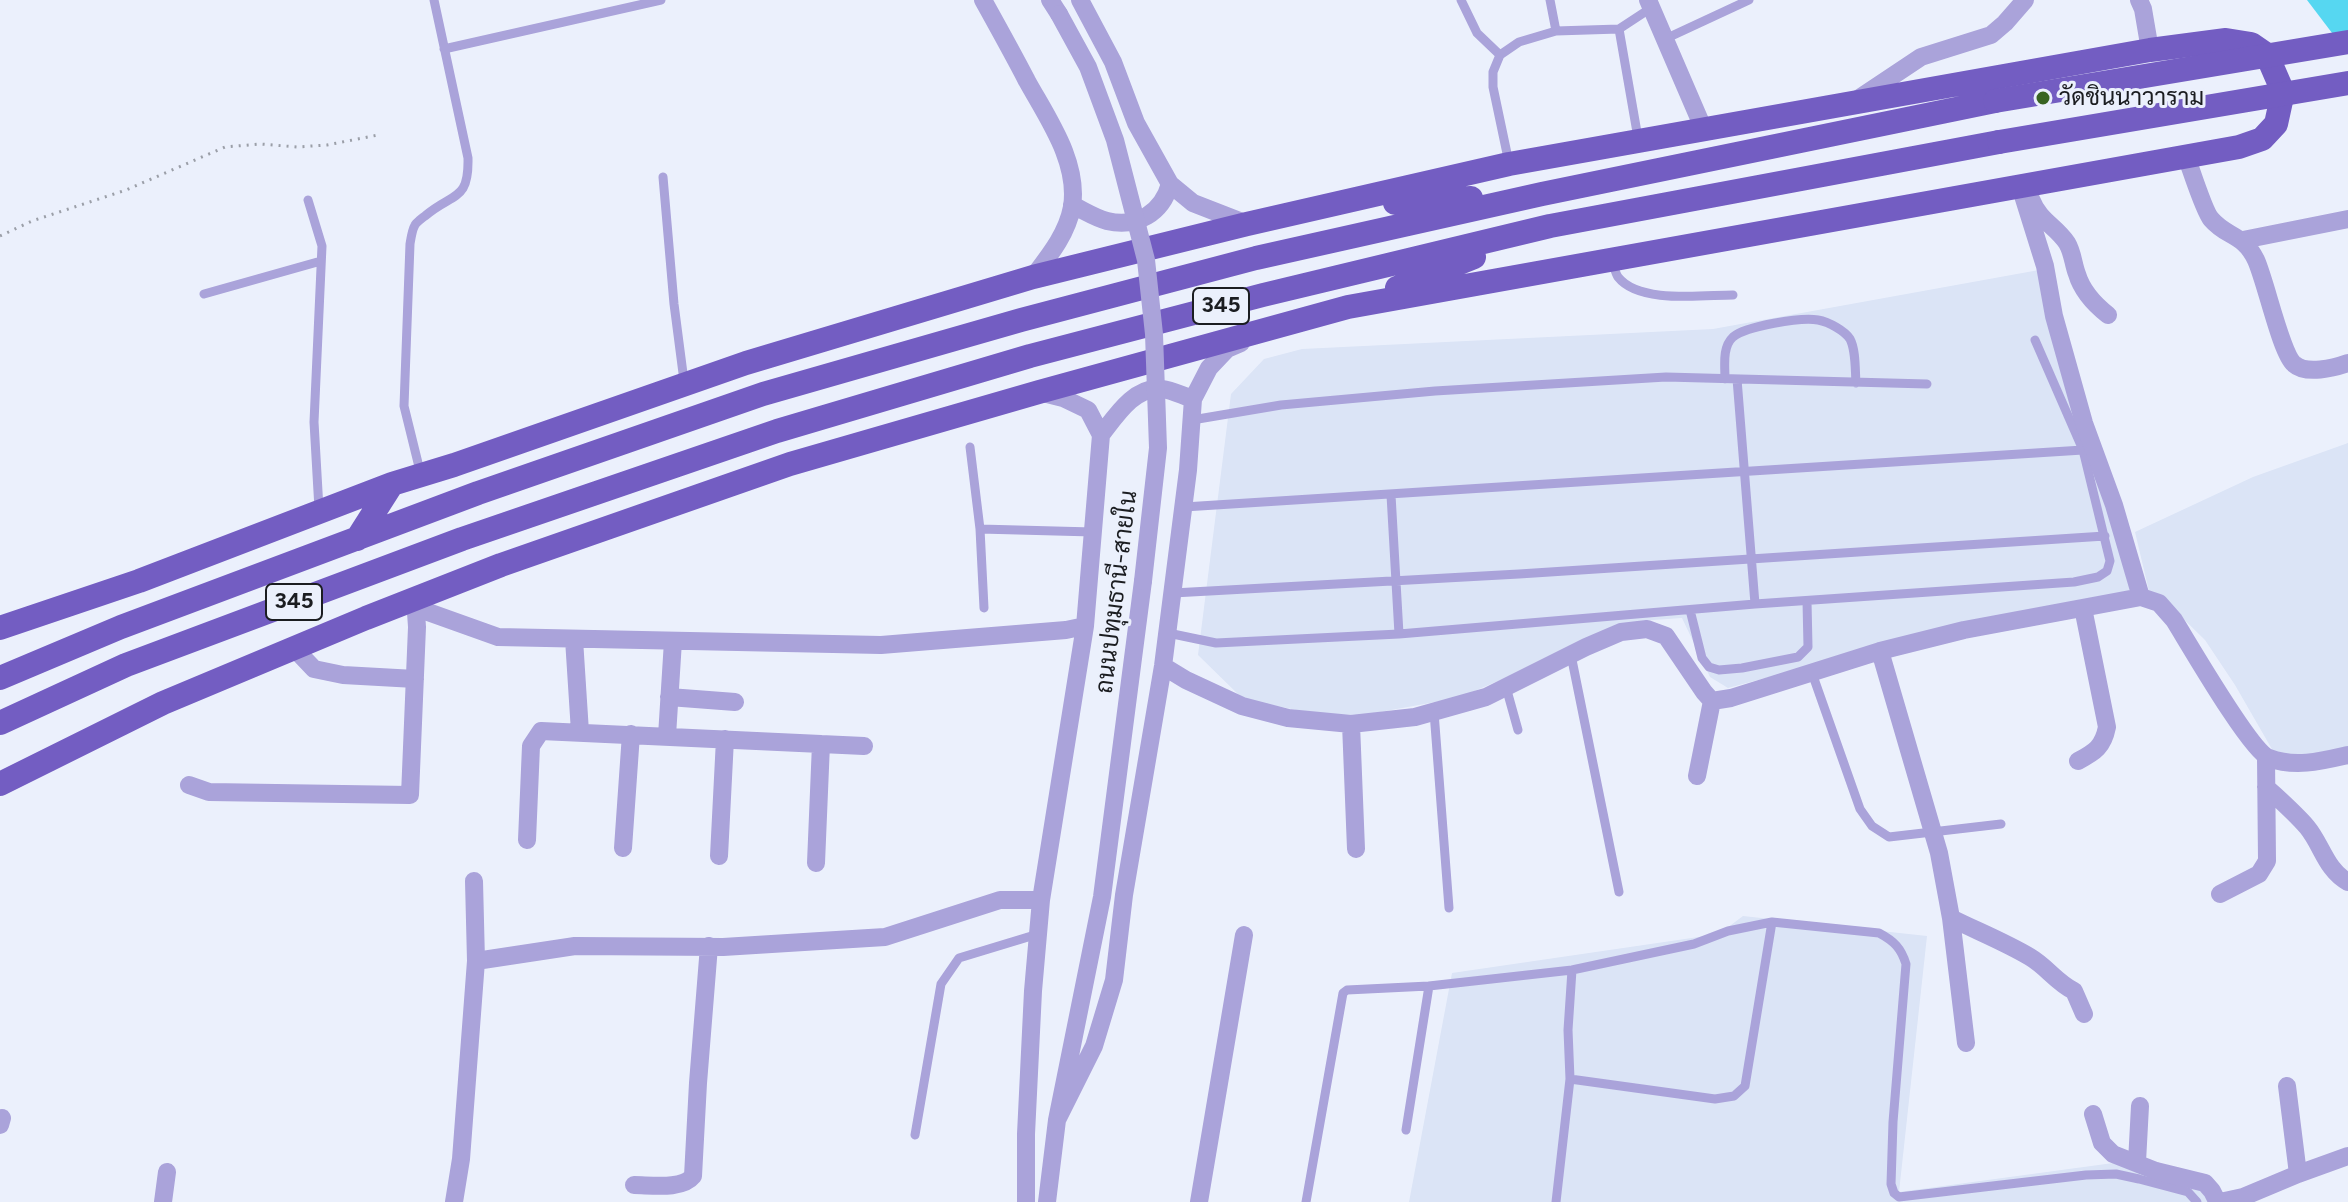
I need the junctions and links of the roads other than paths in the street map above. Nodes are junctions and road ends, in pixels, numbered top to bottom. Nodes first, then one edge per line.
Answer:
1 (434, 0) edge
2 (661, 0) edge
3 (983, 0) edge
4 (1081, 0) edge
5 (1461, 0) edge
6 (1550, 0) edge
7 (1749, 0) edge
8 (2025, 0) edge
9 (2139, 0) edge
10 (637, 3) edge
11 (1649, 4) edge
12 (1054, 7) edge
13 (1619, 29) junction
14 (1556, 31) junction
15 (1665, 39) junction
16 (2348, 42) edge
17 (444, 49) junction
18 (2150, 50) junction
19 (1500, 55) junction
20 (2348, 83) edge
21 (1849, 105) junction
22 (1704, 130) junction
23 (1638, 141) junction
24 (2186, 156) junction
25 (1509, 164) junction
26 (663, 177) dead end
27 (1170, 184) junction
28 (2023, 186) junction
29 (1542, 194) junction
30 (308, 200) dead end
31 (1072, 205) junction
32 (1325, 207) junction
33 (2348, 219) edge
34 (1247, 224) junction
35 (1550, 226) junction
36 (2243, 240) junction
37 (1612, 260) junction
38 (321, 261) junction
39 (1033, 277) junction
40 (204, 294) dead end
41 (1733, 295) dead end
42 (1348, 307) junction
43 (2108, 315) dead end
44 (1276, 326) junction
45 (2035, 340) dead end
46 (2348, 363) edge
47 (1725, 379) junction
48 (1737, 379) junction
49 (1856, 383) junction
50 (685, 384) junction
51 (1927, 384) dead end
52 (1039, 392) junction
53 (1193, 399) junction
54 (1192, 420) junction
55 (1101, 435) junction
56 (970, 447) dead end
57 (2083, 450) junction
58 (1744, 472) junction
59 (421, 475) junction
60 (392, 484) junction
61 (1391, 495) junction
62 (1184, 507) junction
63 (319, 512) junction
64 (980, 529) junction
65 (1094, 532) junction
66 (2105, 536) junction
67 (357, 539) junction
68 (462, 539) junction
69 (565, 542) junction
70 (1751, 558) junction
71 (1396, 581) junction
72 (1173, 593) junction
73 (2141, 597) junction
74 (415, 598) junction
75 (1807, 601) junction
76 (1755, 604) junction
77 (984, 608) dead end
78 (2083, 608) junction
79 (1690, 610) junction
80 (1085, 626) junction
81 (0, 628) edge
82 (1168, 633) junction
83 (1399, 634) junction
84 (574, 639) junction
85 (673, 641) junction
86 (294, 648) junction
87 (1880, 651) junction
88 (1571, 655) junction
89 (1163, 666) junction
90 (1812, 673) junction
91 (0, 678) edge
92 (415, 679) junction
93 (1506, 687) junction
94 (669, 697) junction
95 (1712, 701) junction
96 (735, 702) dead end
97 (1434, 712) junction
98 (0, 723) edge
99 (1351, 724) junction
100 (1518, 730) dead end
101 (580, 732) junction
102 (631, 734) junction
103 (667, 736) junction
104 (725, 739) junction
105 (821, 744) junction
106 (864, 746) dead end
107 (2348, 755) edge
108 (2266, 757) junction
109 (2078, 761) dead end
110 (1697, 776) dead end
111 (0, 784) edge
112 (189, 785) dead end
113 (2266, 787) junction
114 (2001, 824) dead end
115 (1932, 833) junction
116 (527, 840) dead end
117 (623, 848) dead end
118 (1356, 849) dead end
119 (719, 856) dead end
120 (816, 863) dead end
121 (474, 881) dead end
122 (2348, 882) edge
123 (1619, 892) dead end
124 (2220, 894) dead end
125 (1041, 900) junction
126 (1449, 908) dead end
127 (1951, 918) junction
128 (1772, 922) junction
129 (1038, 934) junction
130 (1244, 935) dead end
131 (709, 946) junction
132 (476, 961) junction
133 (1572, 970) junction
134 (1429, 986) junction
135 (2084, 1014) dead end
136 (1966, 1043) dead end
137 (1570, 1079) junction
138 (2287, 1086) dead end
139 (2140, 1106) dead end
140 (2093, 1114) dead end
141 (1057, 1120) junction
142 (1406, 1130) dead end
143 (915, 1135) dead end
144 (2348, 1156) edge
145 (2137, 1162) junction
146 (167, 1172) dead end
147 (2298, 1174) junction
148 (634, 1185) dead end
149 (163, 1202) edge
150 (454, 1202) edge
151 (1026, 1202) edge
152 (1047, 1202) edge
153 (1199, 1202) edge
154 (1306, 1202) edge
155 (1556, 1202) edge
156 (2197, 1202) edge

1 - 17 lane
2 - 10 lane
3 - 31 street
4 - 27 street
5 - 19 lane
6 - 14 lane
7 - 15 lane
8 - 21 street
9 - 18 street
10 - 17 lane
11 - 13 lane
11 - 15 street
12 - 141 street, ถนนปทุมธานี-สายใน, bridge
13 - 14 lane
13 - 23 lane
14 - 19 lane
15 - 22 street
16 - 29 main road, 345, bridge
17 - 59 lane
18 - 21 main road
18 - 24 main road
19 - 25 lane
20 - 35 main road, 345, bridge
21 - 22 main road
22 - 23 main road
23 - 25 main road
24 - 28 main road
24 - 36 street
25 - 32 main road
26 - 50 lane
27 - 31 street
27 - 34 street
28 - 37 main road
28 - 43 street
28 - 73 street
29 - 32 main road
29 - 67 main road, 345
30 - 38 lane
31 - 39 street
32 - 34 main road
33 - 36 street
34 - 39 main road
35 - 42 main road
35 - 68 main road, 345
36 - 46 street
37 - 41 lane
37 - 42 main road
38 - 40 lane
38 - 63 lane
39 - 50 main road
42 - 44 main road
44 - 52 main road
44 - 53 street
45 - 57 lane
47 - 48 lane
47 - 49 lane
47 - 54 lane
48 - 49 lane
48 - 58 lane
49 - 51 lane
50 - 59 main road
52 - 55 street
52 - 69 main road
53 - 54 street
53 - 55 street
54 - 62 street
55 - 65 street, ถนนปทุมธานี-สายใน
56 - 64 lane
57 - 58 lane
57 - 66 lane
58 - 61 lane
58 - 70 lane
59 - 60 main road
60 - 63 main road
60 - 67 main road
61 - 62 lane
61 - 71 lane
62 - 72 street
63 - 81 main road
64 - 65 lane
64 - 77 lane
65 - 80 street, ถนนปทุมธานี-สายใน
66 - 70 lane
66 - 75 lane
67 - 91 main road, 345
68 - 69 main road
68 - 98 main road, 345
69 - 74 main road
70 - 71 lane
70 - 76 lane
71 - 72 lane
71 - 83 lane
72 - 82 street
73 - 78 street
73 - 108 street
74 - 84 street
74 - 86 main road
74 - 92 street
75 - 76 lane
75 - 79 lane
76 - 79 lane
78 - 87 street
78 - 109 street
79 - 83 lane
80 - 85 street
80 - 125 street, ถนนปทุมธานี-สายใน
82 - 83 lane
82 - 89 street
84 - 85 street
84 - 101 street
85 - 94 street
86 - 92 street
86 - 111 main road
87 - 90 street
87 - 115 street
88 - 93 street
88 - 95 street
88 - 123 lane
89 - 99 street
89 - 141 street
90 - 95 street
90 - 115 lane
92 - 112 street
93 - 97 street
93 - 100 lane
94 - 96 street
94 - 103 street
95 - 110 street
97 - 99 street
97 - 126 lane
99 - 118 street
101 - 102 street
101 - 116 street
102 - 103 street
102 - 117 street
103 - 104 street
104 - 105 street
104 - 119 street
105 - 106 street
105 - 120 street
107 - 108 street
108 - 113 street
113 - 122 street
113 - 124 street
114 - 115 lane
115 - 127 street
121 - 132 street
125 - 129 street, ถนนปทุมธานี-สายใน
125 - 131 street
127 - 135 street
127 - 136 street
128 - 133 lane
128 - 137 lane
128 - 156 lane
129 - 143 lane
129 - 151 street, ถนนปทุมธานี-สายใน
130 - 153 street
131 - 132 street
131 - 148 street
132 - 150 street
133 - 134 lane
133 - 137 lane
134 - 142 lane
134 - 154 lane
137 - 155 lane
138 - 147 street
139 - 145 street
140 - 145 street
141 - 152 street, ถนนปทุมธานี-สายใน
144 - 147 street
145 - 147 street
146 - 149 street

